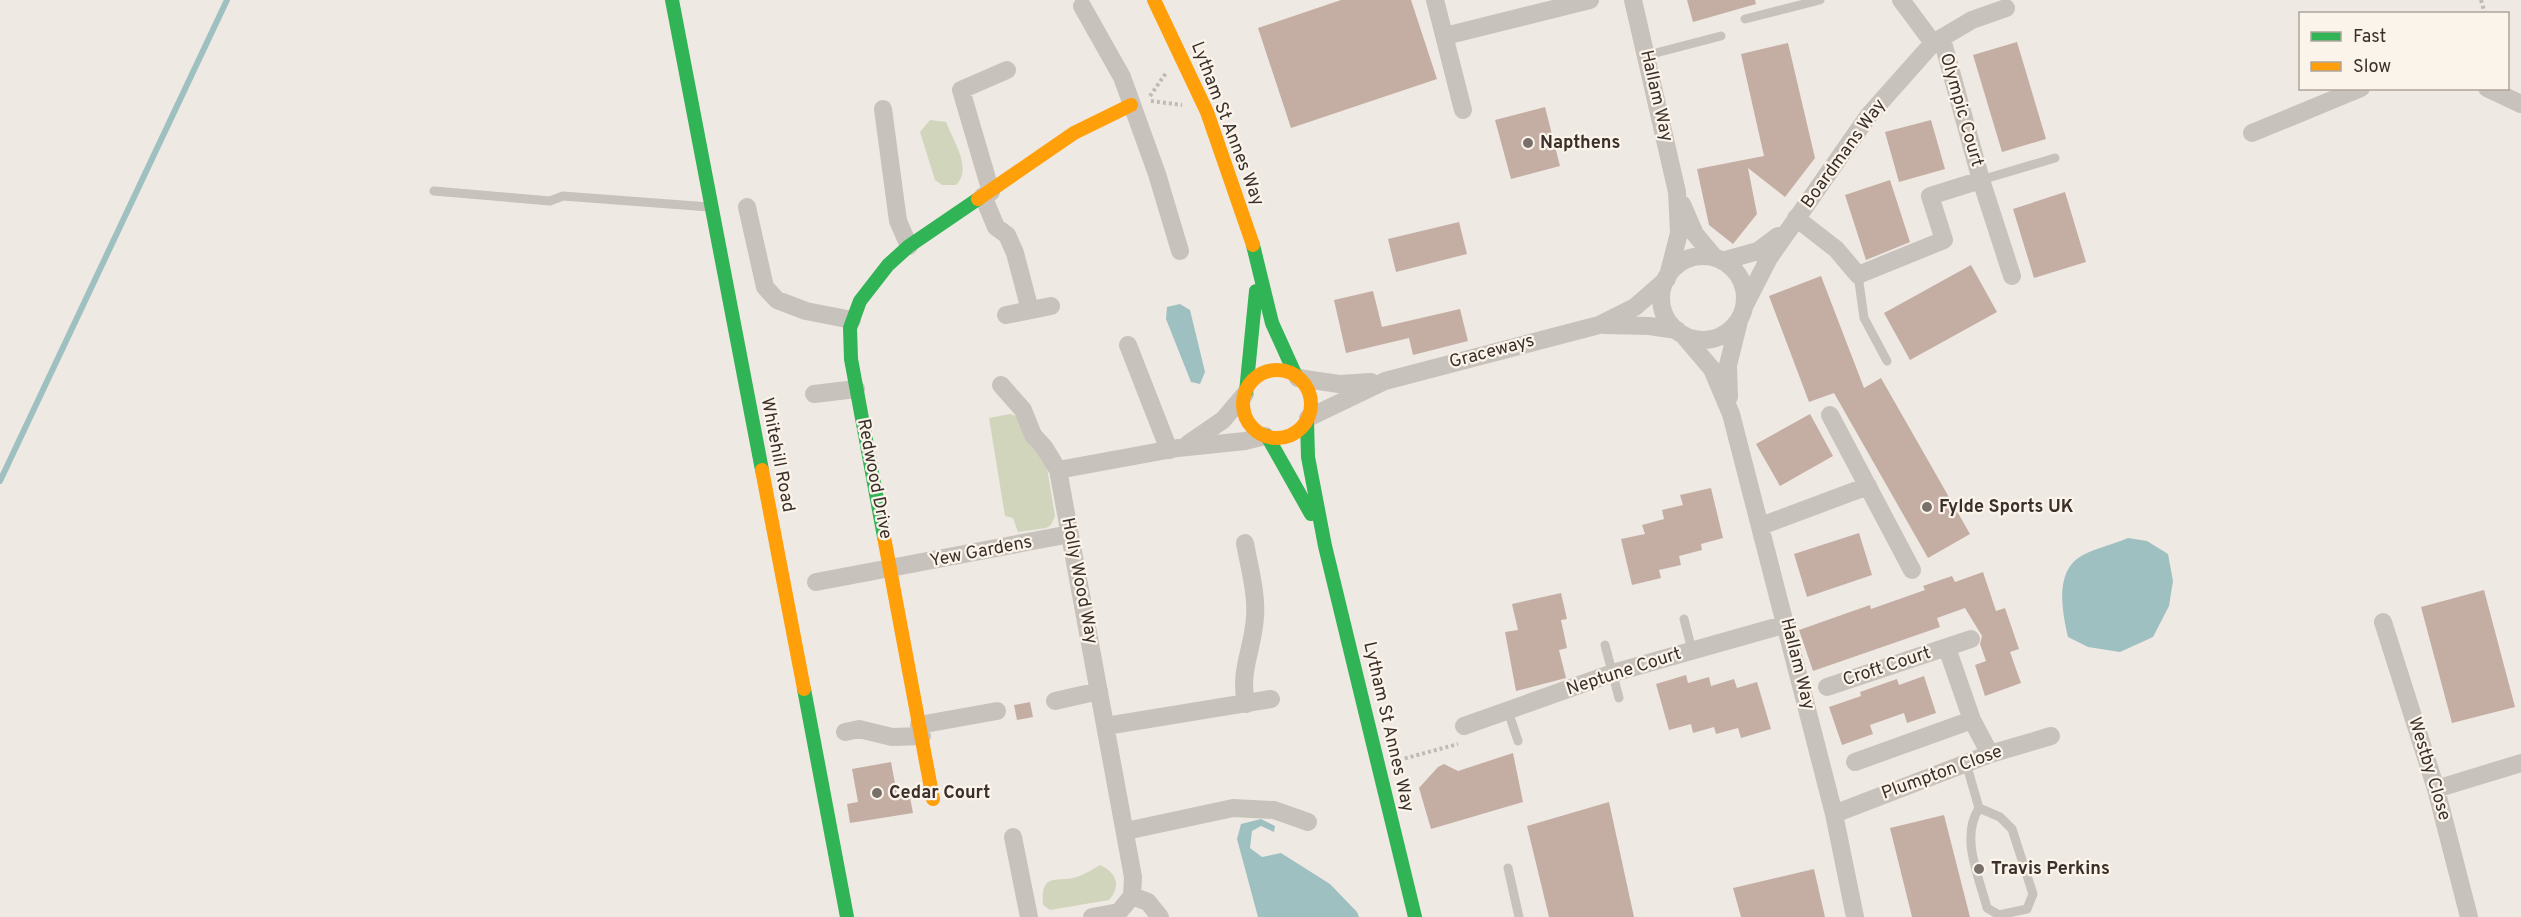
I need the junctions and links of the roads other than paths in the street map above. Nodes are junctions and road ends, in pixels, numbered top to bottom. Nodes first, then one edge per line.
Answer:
1 (672, 0) edge
2 (1154, 0) edge
3 (1435, 0) edge
4 (1590, 0) edge
5 (1633, 0) edge
6 (1820, 0) edge
7 (1901, 0) edge
8 (1082, 6) dead end
9 (2006, 8) dead end
10 (1745, 20) dead end
11 (1445, 36) junction
12 (1721, 36) dead end
13 (1937, 41) junction
14 (1647, 55) junction
15 (1007, 70) dead end
16 (2356, 90) edge
17 (2491, 90) edge
18 (2521, 104) edge
19 (1131, 105) junction
20 (883, 109) dead end
21 (1463, 110) dead end
22 (2252, 133) dead end
23 (2055, 158) dead end
24 (1981, 180) junction
25 (434, 191) dead end
26 (1677, 192) junction
27 (987, 194) junction
28 (712, 207) junction
29 (747, 207) dead end
30 (1797, 218) junction
31 (909, 246) junction
32 (1180, 251) dead end
33 (1719, 260) junction
34 (1256, 265) junction
35 (1858, 275) junction
36 (2012, 276) dead end
37 (1667, 277) junction
38 (1051, 306) dead end
39 (1030, 310) junction
40 (1742, 312) junction
41 (1006, 315) dead end
42 (852, 320) junction
43 (1599, 325) junction
44 (1680, 333) junction
45 (1128, 345) dead end
46 (1887, 361) dead end
47 (1297, 377) junction
48 (1385, 381) junction
49 (1001, 385) dead end
50 (856, 388) junction
51 (1245, 393) junction
52 (813, 394) dead end
53 (1731, 414) junction
54 (1830, 414) dead end
55 (1307, 419) junction
56 (1266, 436) junction
57 (1174, 449) junction
58 (1058, 470) junction
59 (1868, 486) junction
60 (1761, 526) junction
61 (1070, 534) junction
62 (1245, 543) dead end
63 (1325, 546) junction
64 (892, 569) junction
65 (1912, 570) dead end
66 (816, 582) dead end
67 (1684, 619) dead end
68 (2383, 622) dead end
69 (1787, 624) junction
70 (1971, 639) dead end
71 (1605, 645) dead end
72 (1947, 648) junction
73 (1692, 650) junction
74 (1613, 673) junction
75 (1827, 687) dead end
76 (1099, 691) junction
77 (1618, 698) dead end
78 (1270, 699) dead end
79 (1055, 701) dead end
80 (1246, 704) junction
81 (997, 711) dead end
82 (1508, 711) junction
83 (1972, 720) junction
84 (1106, 726) junction
85 (1464, 726) road end
86 (921, 730) junction
87 (845, 732) dead end
88 (2051, 736) dead end
89 (1518, 741) dead end
90 (1990, 754) junction
91 (1855, 762) dead end
92 (1966, 763) junction
93 (2521, 763) edge
94 (2436, 789) junction
95 (933, 799) dead end
96 (1978, 808) junction
97 (1834, 814) junction
98 (1308, 822) dead end
99 (1126, 831) junction
100 (1013, 837) dead end
101 (1508, 868) dead end
102 (1132, 896) junction
103 (847, 917) edge
104 (1029, 917) edge
105 (1092, 917) edge
106 (1160, 917) edge
107 (1415, 917) edge
108 (1519, 917) edge
109 (1854, 917) edge
110 (2469, 917) edge

1 - 28 street, Whitehill Road
2 - 34 street, Lytham St Annes Way
3 - 11 street
4 - 11 street
5 - 14 street, Hallam Way
6 - 10 lane
7 - 13 street
8 - 19 street
9 - 13 street, Boardmans Way
11 - 21 street
12 - 14 lane
13 - 24 street, Olympic Court
13 - 30 street, Boardmans Way
14 - 26 street, Hallam Way
15 - 27 street
16 - 22 street
17 - 18 street
19 - 27 street, Redwood Drive
19 - 32 street
20 - 31 street
23 - 24 lane
24 - 35 street, Olympic Court
24 - 36 street, Olympic Court
25 - 28 lane
26 - 33 street, Hallam Way
26 - 37 street, Hallam Way
27 - 31 street, Redwood Drive
27 - 39 street
28 - 103 street, Whitehill Road
29 - 42 street
30 - 33 street, Boardmans Way
30 - 35 street
30 - 40 street, Boardmans Way
31 - 42 street, Redwood Drive
33 - 37 street
33 - 40 street
34 - 47 street, Lytham St Annes Way
34 - 51 street, Lytham St Annes Way
35 - 46 lane
37 - 43 street, Graceways
37 - 44 street
38 - 39 street
39 - 41 street
40 - 44 street
40 - 53 street, Hallam Way
42 - 50 street, Redwood Drive
43 - 44 street, Graceways
43 - 48 street, Graceways
44 - 53 street, Hallam Way
45 - 57 street
47 - 48 street, Graceways
47 - 51 street
47 - 55 street
48 - 55 street, Graceways
49 - 58 street, Holly Wood Way
50 - 52 street
50 - 64 street, Redwood Drive
51 - 56 street
51 - 57 street
53 - 60 street, Hallam Way
54 - 59 street
55 - 56 street
55 - 63 street, Lytham St Annes Way
56 - 57 street
56 - 63 street, Lytham St Annes Way
57 - 58 street
58 - 61 street, Holly Wood Way
59 - 60 street
59 - 65 street
60 - 69 street, Hallam Way
61 - 64 street, Yew Gardens
61 - 76 street, Holly Wood Way
62 - 80 street
63 - 107 street, Lytham St Annes Way
64 - 66 street, Yew Gardens
64 - 86 street
67 - 73 lane
68 - 94 street, Westby Close
69 - 73 street, Neptune Court
69 - 97 street, Hallam Way
70 - 72 street, Croft Court
71 - 74 lane
72 - 75 street, Croft Court
72 - 83 street, Croft Court
73 - 74 street, Neptune Court
74 - 77 lane
74 - 82 street, Neptune Court
76 - 79 street
76 - 84 street, Holly Wood Way
78 - 80 street
80 - 84 street
81 - 86 street
82 - 85 street, Neptune Court
82 - 89 lane
83 - 90 street, Croft Court
83 - 91 street
84 - 99 street, Holly Wood Way
86 - 87 street
86 - 95 street
88 - 90 street, Plumpton Close
90 - 92 street, Plumpton Close
92 - 96 lane
92 - 97 street, Plumpton Close
93 - 94 street
94 - 110 street, Westby Close
96 - 96 lane
97 - 109 street, Hallam Way
98 - 99 street
99 - 102 street, Holly Wood Way
100 - 104 street
101 - 108 lane
102 - 105 street
102 - 106 street

